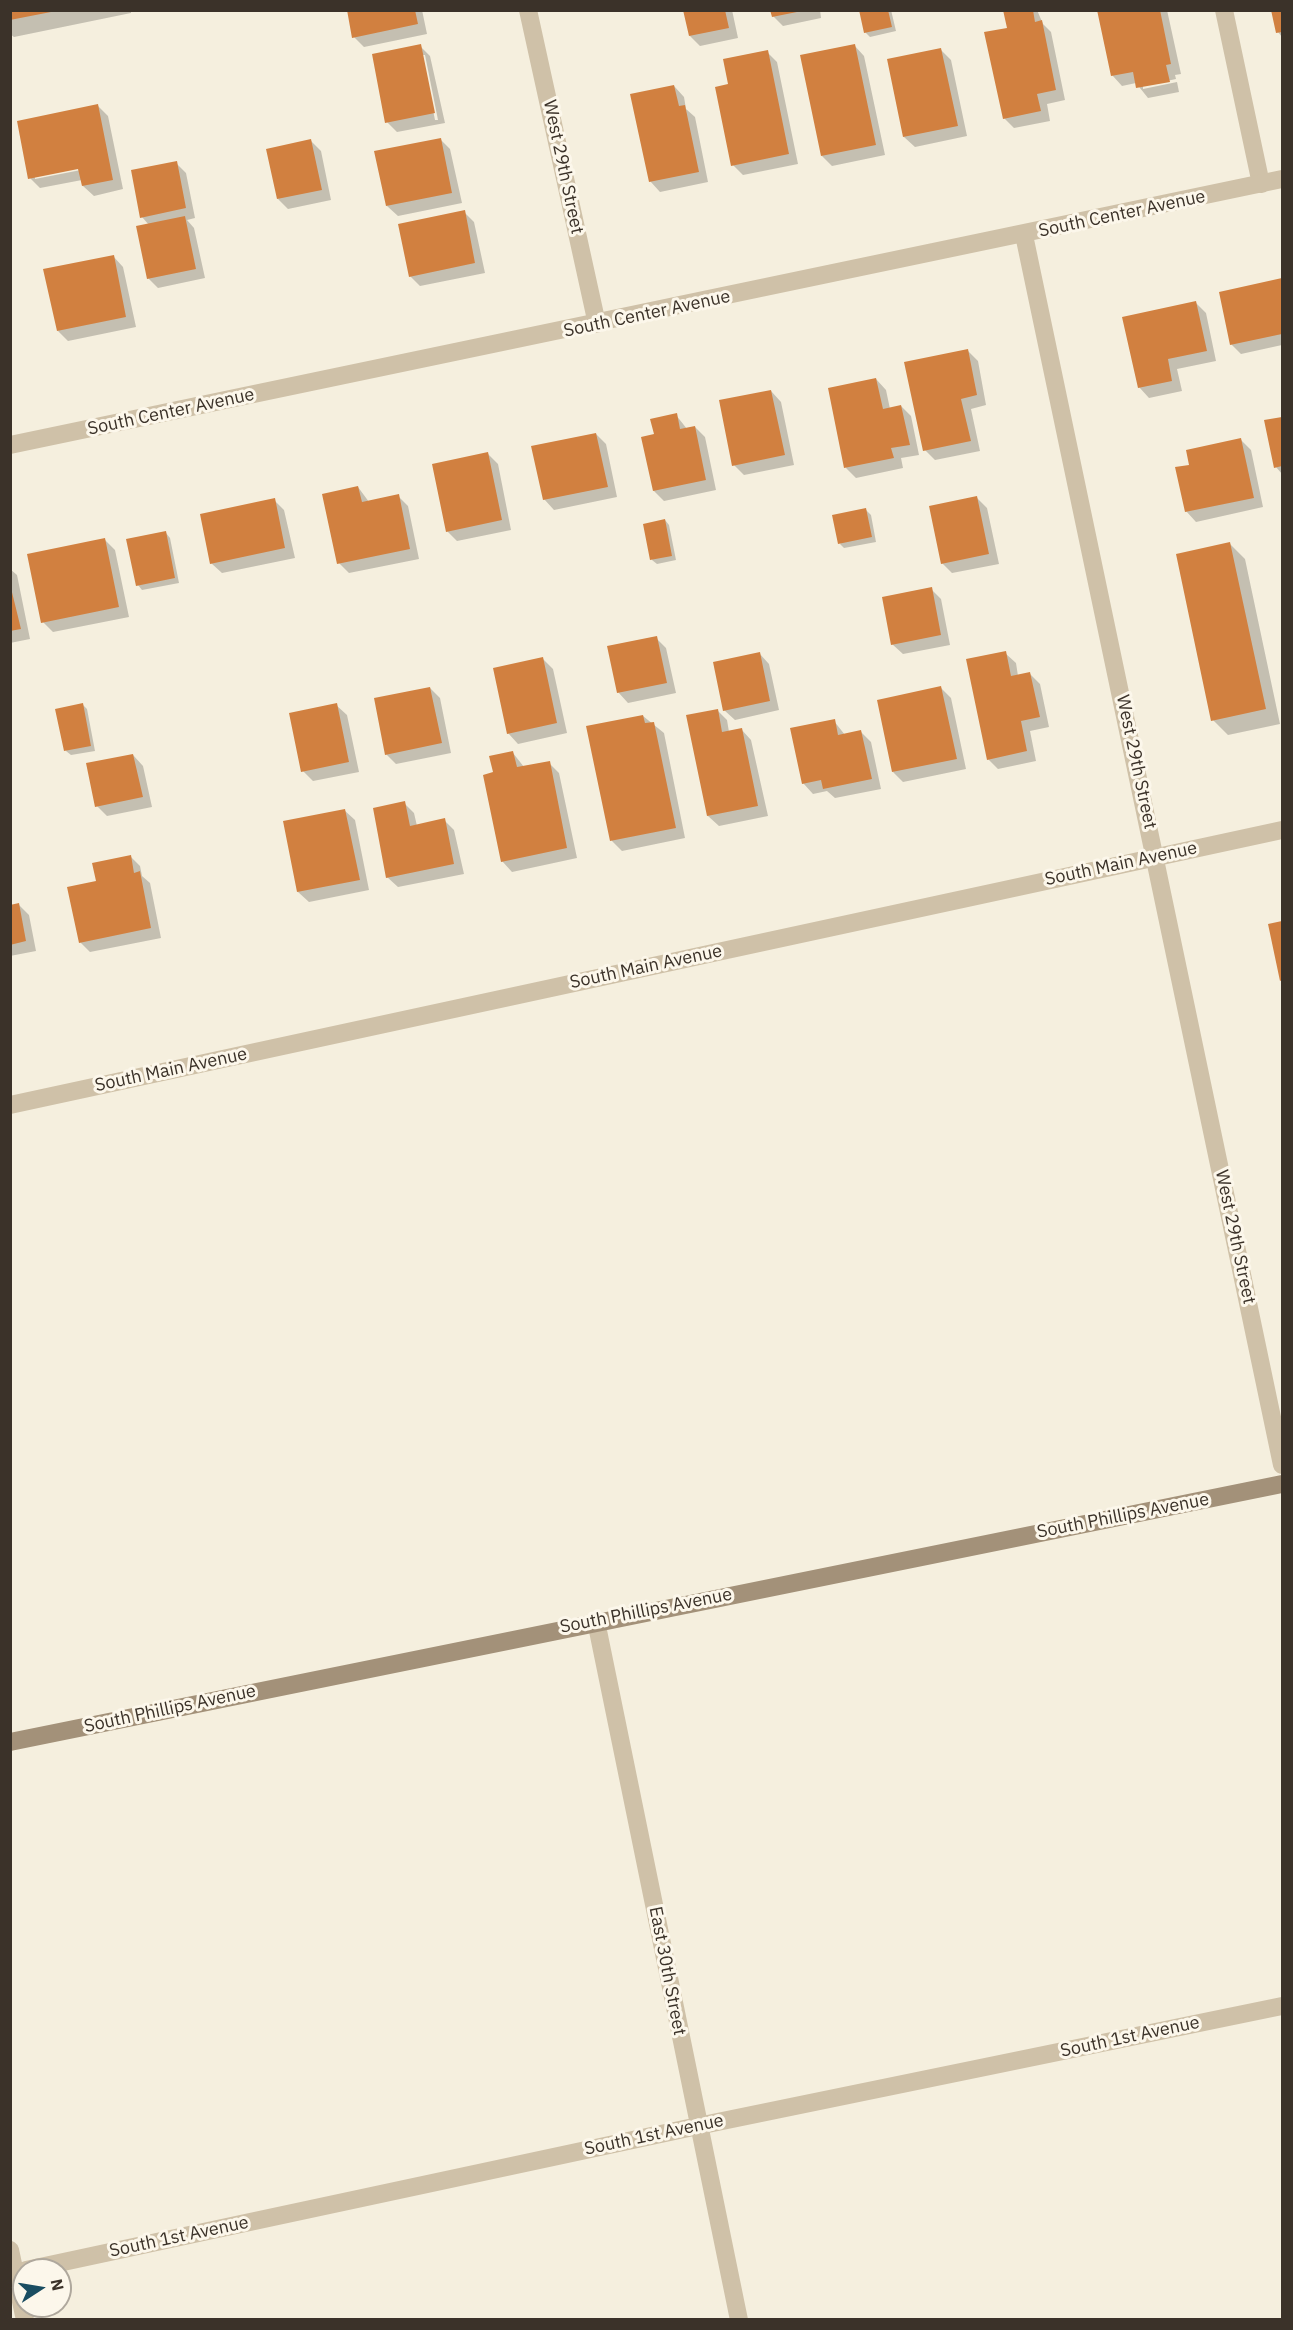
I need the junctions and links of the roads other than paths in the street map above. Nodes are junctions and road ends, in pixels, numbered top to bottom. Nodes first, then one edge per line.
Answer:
1 (528, 10) edge
2 (1224, 10) edge
3 (1282, 179) edge
4 (1261, 184) junction
5 (1024, 235) junction
6 (597, 324) junction
7 (10, 445) edge
8 (1282, 830) edge
9 (1157, 857) junction
10 (10, 1105) edge
11 (1282, 1465) edge
12 (1282, 1484) edge
13 (596, 1621) junction
14 (10, 1742) edge
15 (1282, 2006) edge
16 (698, 2126) junction
17 (72, 2261) edge
18 (740, 2319) edge

1 - 6 street, West 29th Street
2 - 4 street
3 - 4 street, South Center Avenue
4 - 5 street, South Center Avenue
5 - 6 street, South Center Avenue
5 - 9 street, West 29th Street
6 - 7 street, South Center Avenue
8 - 9 street, South Main Avenue
9 - 10 street, South Main Avenue
9 - 11 street, West 29th Street
12 - 13 street, South Phillips Avenue
13 - 14 street, South Phillips Avenue
13 - 16 street, East 30th Street
15 - 16 street, South 1st Avenue
16 - 17 street, South 1st Avenue
16 - 18 street, East 30th Street

